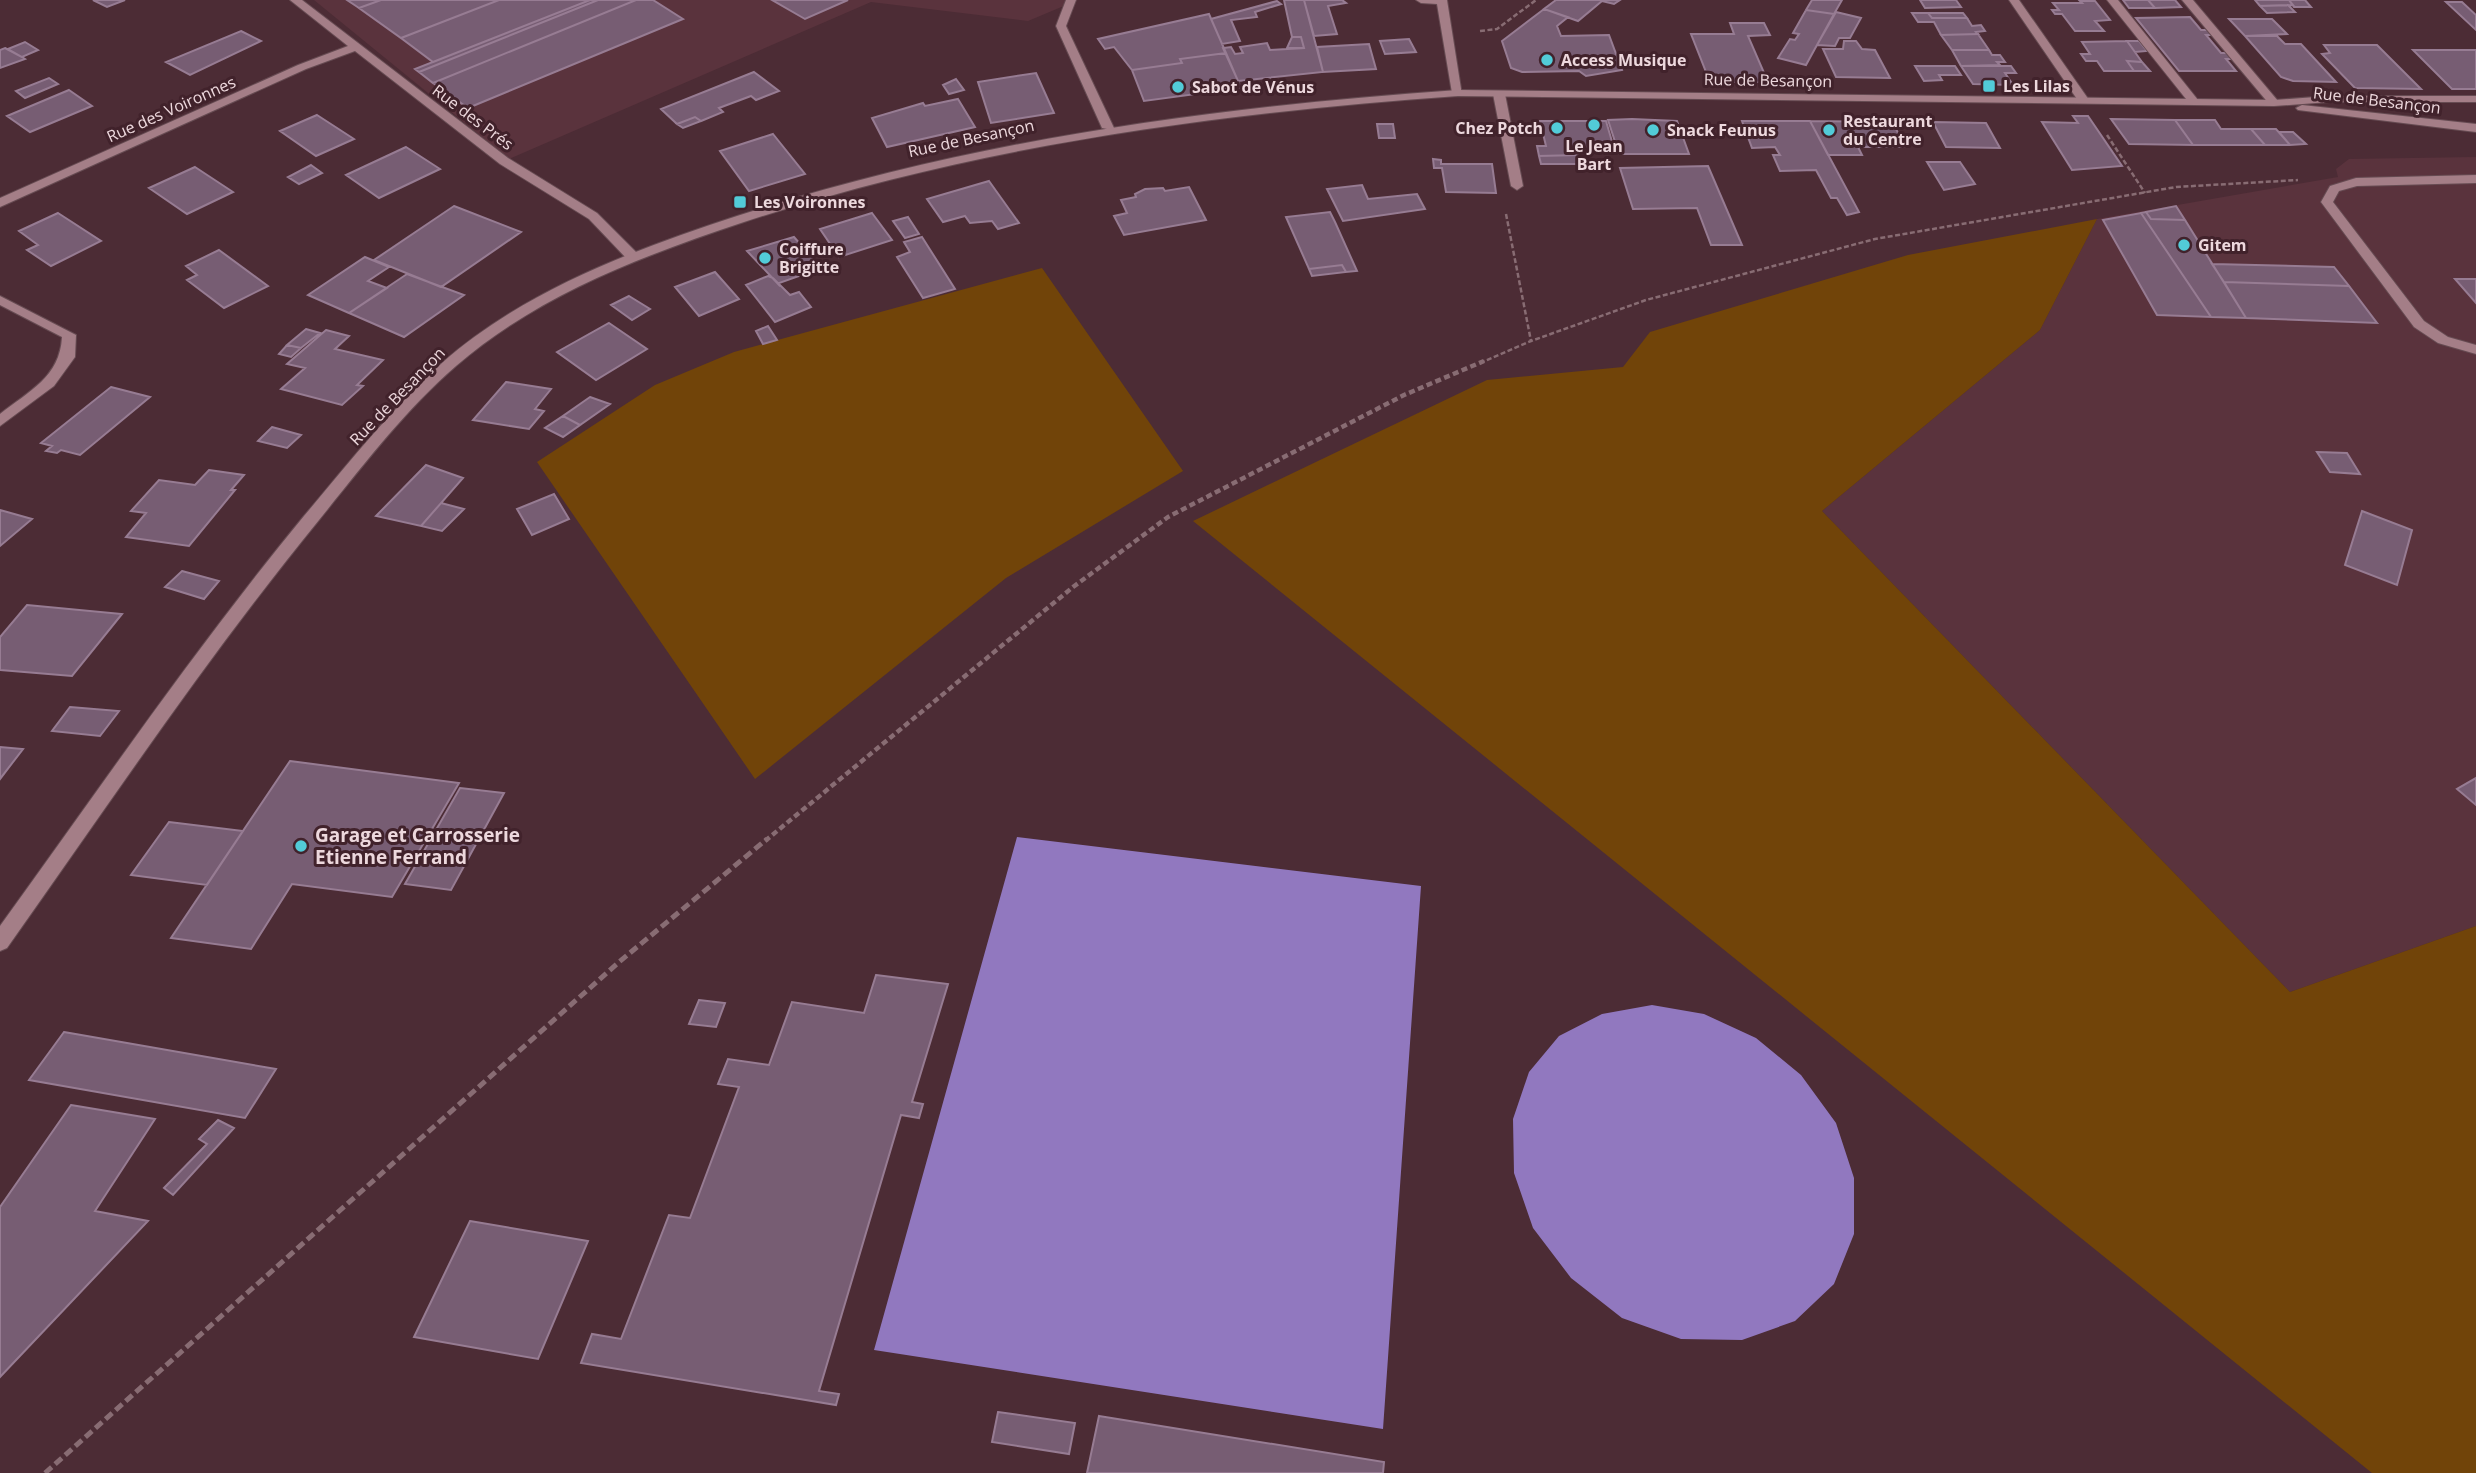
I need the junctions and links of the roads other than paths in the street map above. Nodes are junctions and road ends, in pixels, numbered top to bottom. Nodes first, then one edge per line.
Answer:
1 (295, 0) edge
2 (1072, 0) edge
3 (1421, 0) edge
4 (1442, 0) edge
5 (2014, 0) edge
6 (2112, 0) edge
7 (2188, 0) edge
8 (356, 47) junction
9 (1458, 93) junction
10 (1499, 94) junction
11 (2476, 99) edge
12 (2083, 100) junction
13 (2194, 102) junction
14 (2274, 103) junction
15 (1108, 128) junction
16 (2476, 128) edge
17 (2476, 179) edge
18 (1517, 186) road end
19 (0, 204) edge
20 (633, 257) junction
21 (0, 300) edge
22 (2476, 350) edge
23 (0, 421) edge
24 (0, 942) edge

1 - 8 main road, Rue des Prés
2 - 15 main road
3 - 4 main road
4 - 9 main road
5 - 12 main road
6 - 13 main road
7 - 14 main road
8 - 19 main road, Rue des Voironnes
8 - 20 main road, Rue des Prés
9 - 10 main road, Rue de Besançon
9 - 15 main road, Rue de Besançon
10 - 12 main road, Rue de Besançon
10 - 18 main road
11 - 14 main road, Rue de Besançon
12 - 13 main road, Rue de Besançon
13 - 14 main road, Rue de Besançon
14 - 16 main road, Rue de Besançon
15 - 20 main road, Rue de Besançon
17 - 22 main road
20 - 24 main road, Rue de Besançon
21 - 23 main road

